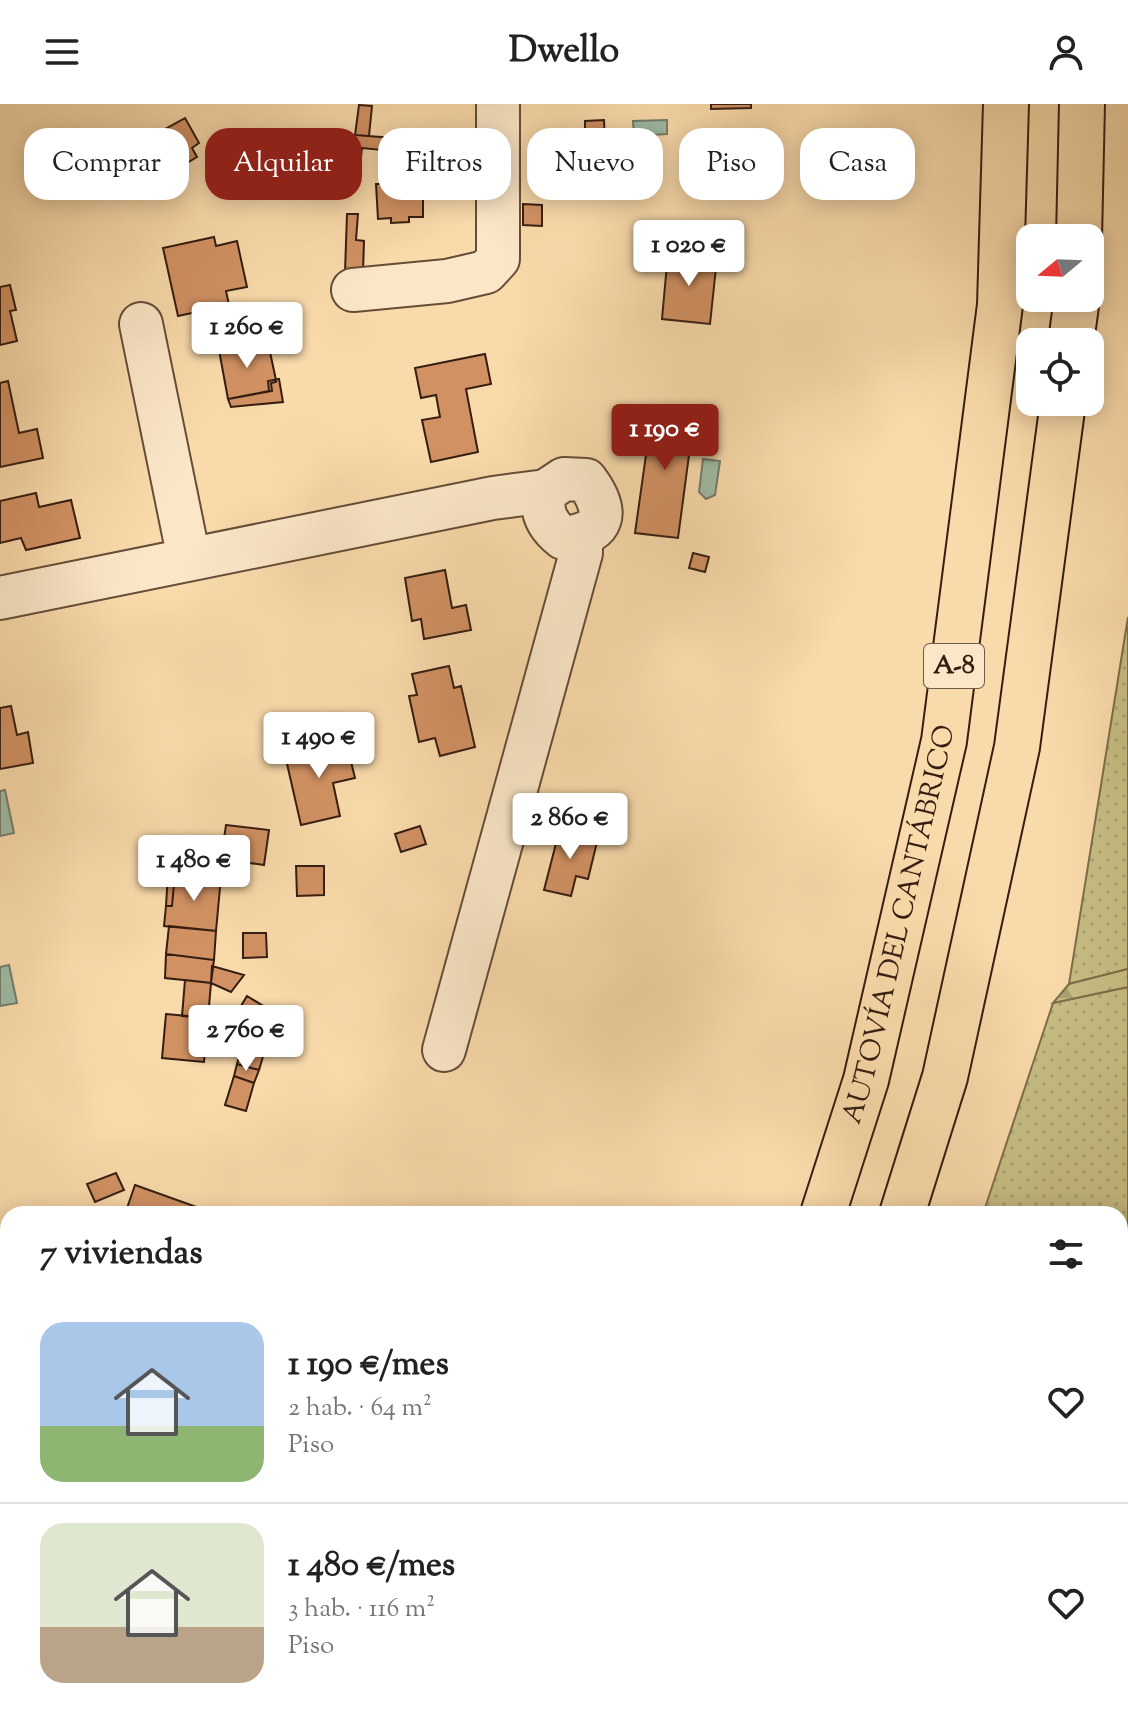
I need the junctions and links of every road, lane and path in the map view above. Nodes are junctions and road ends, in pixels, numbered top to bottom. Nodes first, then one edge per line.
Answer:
1 (498, 104) edge
2 (1006, 104) edge
3 (1082, 104) edge
4 (1079, 224) edge
5 (353, 290) dead end
6 (141, 324) dead end
7 (1061, 416) edge
8 (189, 559) junction
9 (0, 598) edge
10 (444, 1050) dead end
11 (826, 1206) edge
12 (905, 1206) edge

1 - 5 street
2 - 11 highway, AUTOVÍA DEL CANTÁBRICO / A-8
3 - 4 highway
6 - 8 street
7 - 12 highway, A-8
8 - 9 street
8 - 10 street

